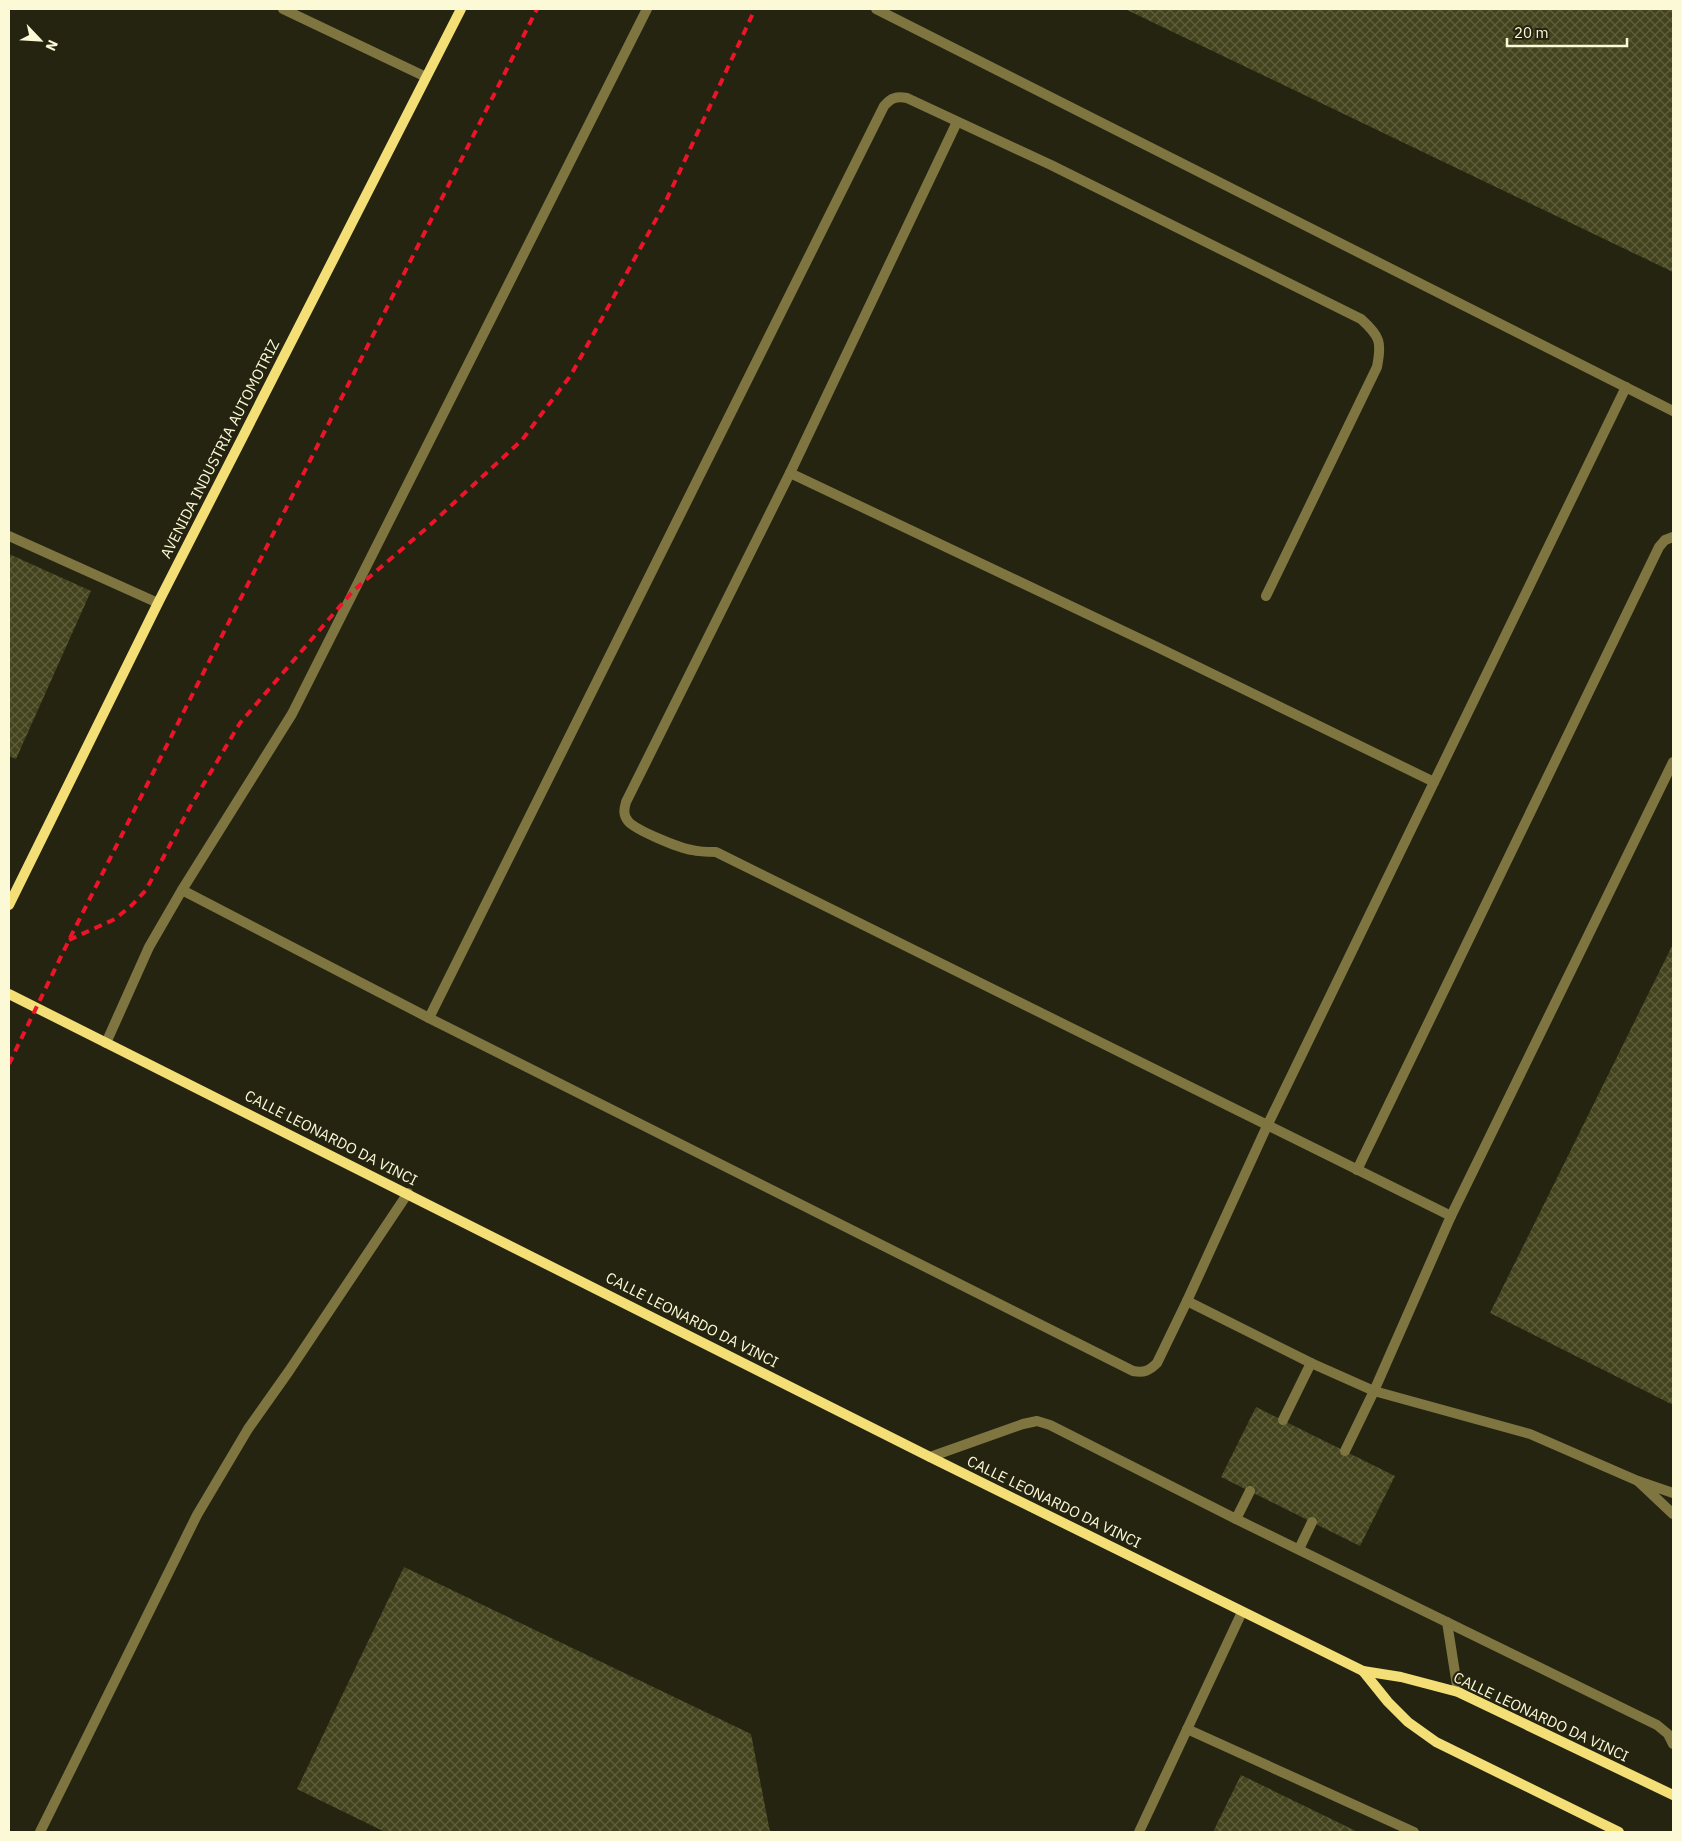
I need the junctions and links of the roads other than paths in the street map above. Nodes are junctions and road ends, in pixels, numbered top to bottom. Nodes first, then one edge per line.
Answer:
1 (284, 9) edge
2 (461, 9) edge
3 (647, 9) edge
4 (876, 9) edge
5 (426, 77) junction
6 (958, 122) junction
7 (1626, 387) junction
8 (1673, 411) edge
9 (790, 473) junction
10 (9, 536) edge
11 (1673, 537) edge
12 (1266, 596) dead end
13 (158, 603) junction
14 (1673, 762) edge
15 (1434, 782) junction
16 (182, 890) junction
17 (9, 905) edge
18 (9, 994) edge
19 (429, 1018) junction
20 (106, 1043) junction
21 (1268, 1126) junction
22 (1357, 1170) junction
23 (408, 1193) junction
24 (1452, 1216) junction
25 (1187, 1301) junction
26 (1311, 1363) junction
27 (1374, 1391) junction
28 (1284, 1420) dead end
29 (1345, 1451) dead end
30 (930, 1457) junction
31 (1638, 1480) junction
32 (1250, 1491) dead end
33 (1673, 1493) edge
34 (1673, 1514) edge
35 (1236, 1518) junction
36 (1312, 1522) dead end
37 (1299, 1549) junction
38 (1242, 1612) junction
39 (1447, 1622) junction
40 (1363, 1671) junction
41 (1458, 1692) junction
42 (1187, 1728) junction
43 (1673, 1744) edge
44 (1673, 1795) edge
45 (40, 1832) edge
46 (1139, 1832) edge
47 (1414, 1832) edge
48 (1619, 1832) edge

1 - 5 lane
2 - 5 main road, AVENIDA INDUSTRIA AUTOMOTRIZ
3 - 16 lane
4 - 7 lane
5 - 13 main road, AVENIDA INDUSTRIA AUTOMOTRIZ
6 - 9 lane
6 - 12 lane
6 - 19 lane
7 - 8 lane
7 - 15 lane
9 - 15 lane
9 - 21 lane
10 - 13 lane
11 - 22 lane
13 - 17 main road, AVENIDA INDUSTRIA AUTOMOTRIZ
14 - 24 lane
15 - 21 lane
16 - 19 lane
16 - 20 lane
18 - 20 main road, CALLE LEONARDO DA VINCI
19 - 25 lane
20 - 23 main road, CALLE LEONARDO DA VINCI
21 - 22 lane
21 - 25 lane
22 - 24 lane
23 - 30 main road, CALLE LEONARDO DA VINCI
23 - 45 lane
24 - 27 lane
25 - 26 lane
26 - 27 lane
26 - 28 lane
27 - 29 lane
27 - 31 lane
30 - 35 lane
30 - 38 main road, CALLE LEONARDO DA VINCI
31 - 33 lane
31 - 34 lane
32 - 35 lane
35 - 37 lane
36 - 37 lane
37 - 39 lane
38 - 40 main road, CALLE LEONARDO DA VINCI
38 - 42 lane
39 - 41 lane
39 - 43 lane
40 - 41 main road, CALLE LEONARDO DA VINCI
40 - 48 main road, CALLE LEONARDO DA VINCI
41 - 44 main road, CALLE LEONARDO DA VINCI
42 - 46 lane
42 - 47 lane

